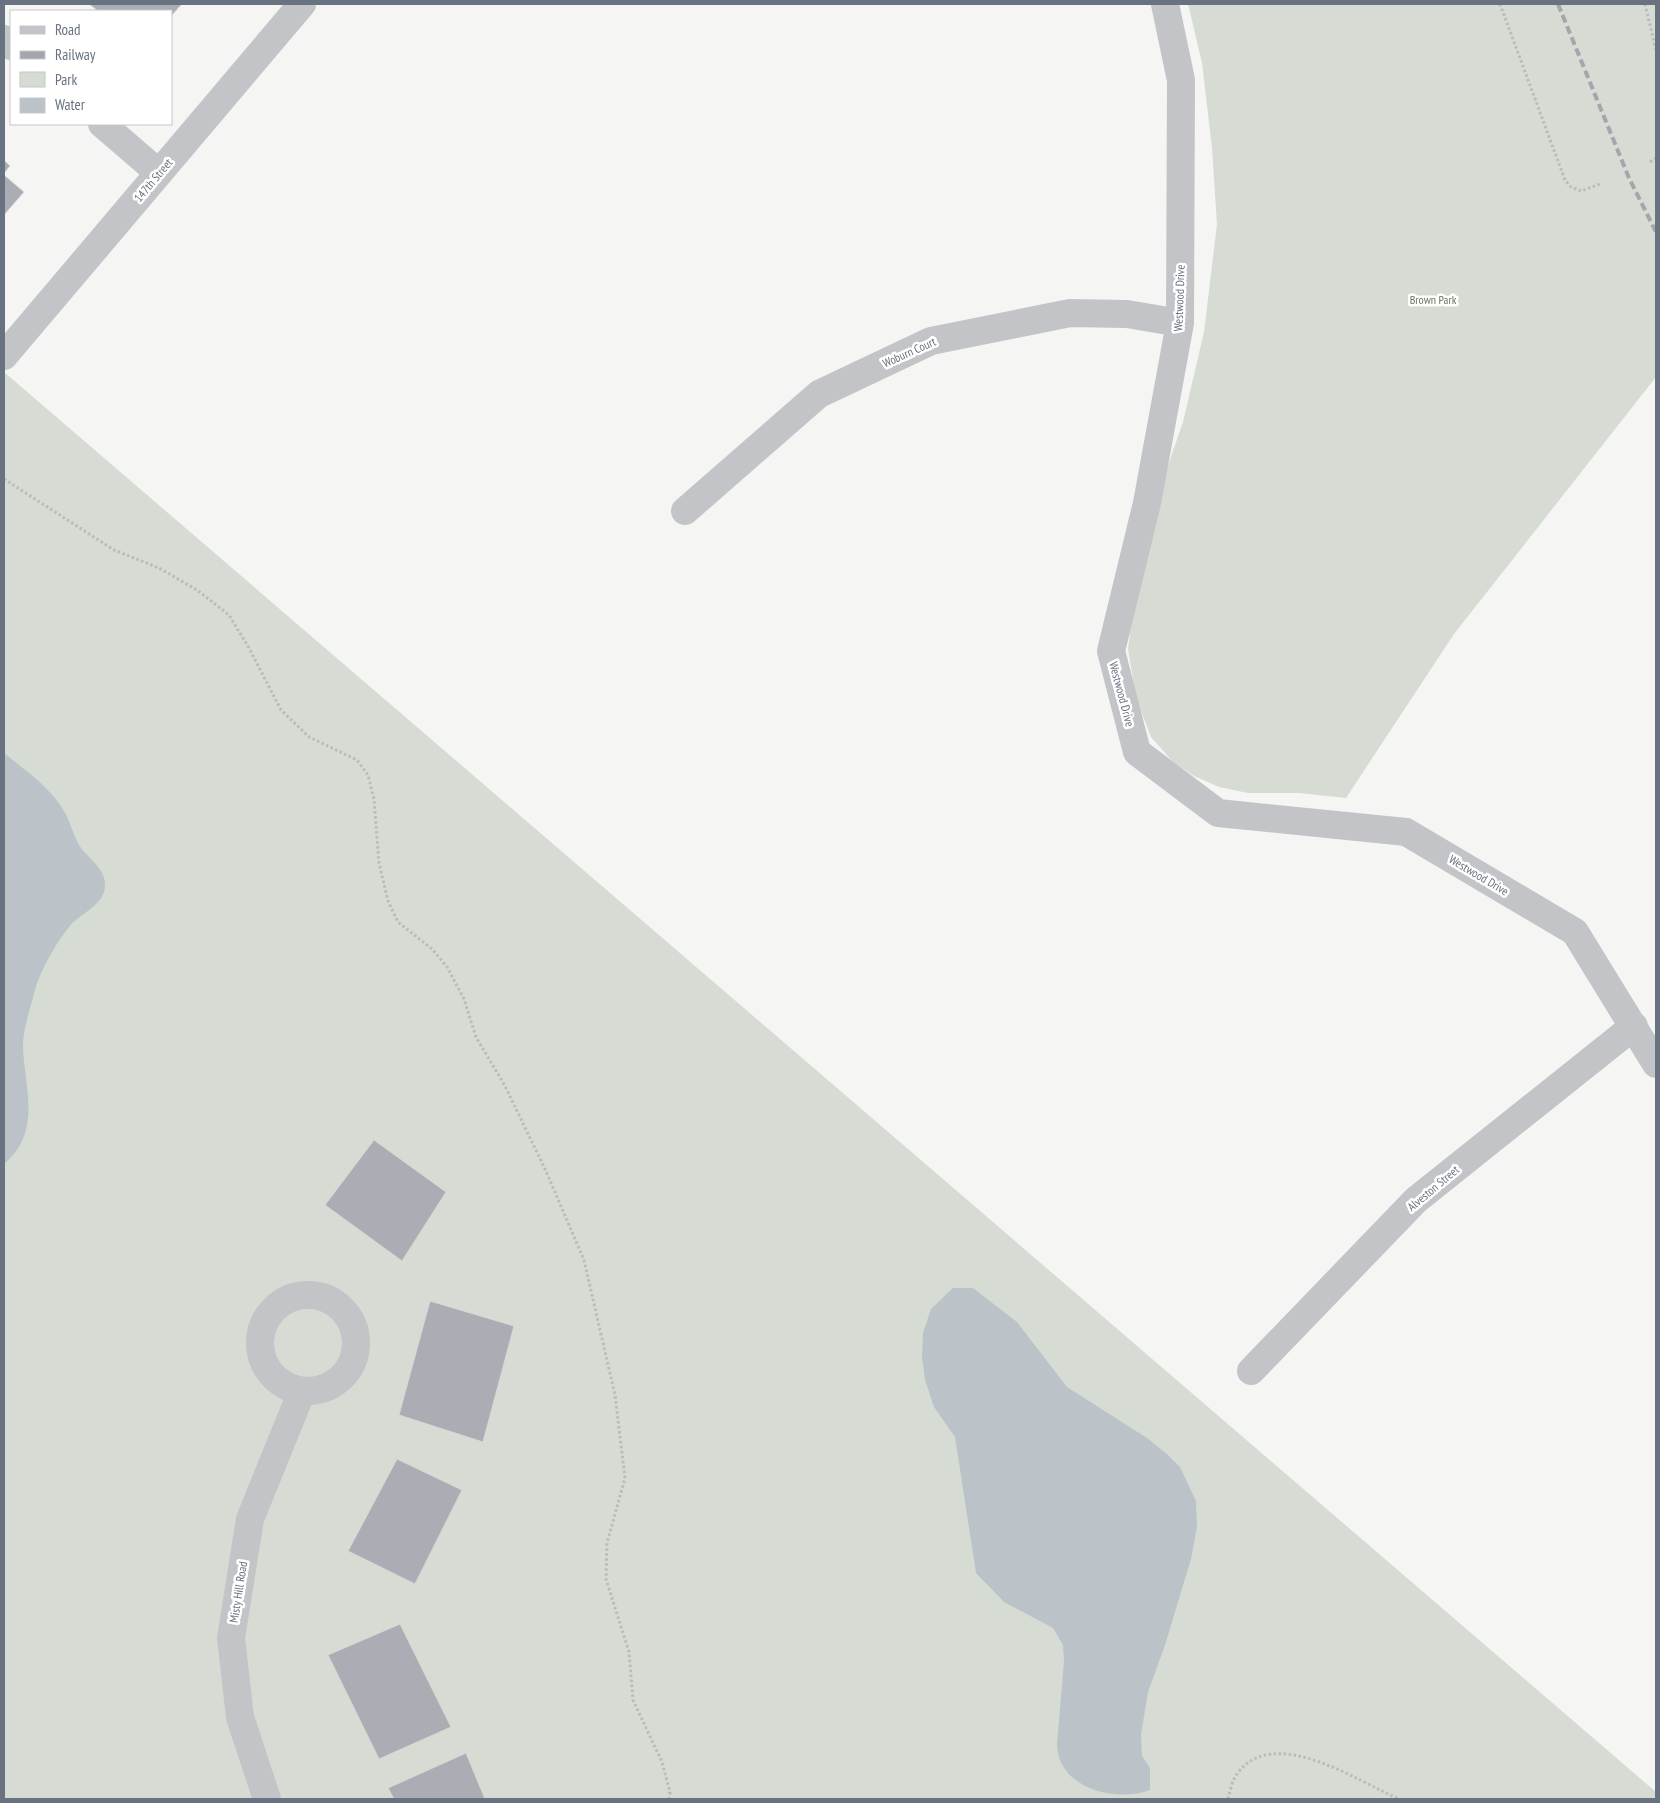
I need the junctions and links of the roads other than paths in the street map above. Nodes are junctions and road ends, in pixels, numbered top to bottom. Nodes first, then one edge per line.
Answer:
1 (302, 4) edge
2 (1164, 4) edge
3 (103, 125) edge
4 (159, 173) junction
5 (1180, 323) junction
6 (4, 356) edge
7 (685, 511) dead end
8 (1634, 1026) junction
9 (1656, 1064) edge
10 (1252, 1371) dead end
11 (302, 1391) dead end
12 (267, 1799) edge

1 - 4 street, 147th Street
2 - 5 street, Westwood Drive
3 - 4 street
4 - 6 street, 147th Street
5 - 7 street, Woburn Court
5 - 8 street, Westwood Drive
8 - 9 street, Westwood Drive
8 - 10 street, Alveston Street
11 - 12 street, Misty Hill Road

